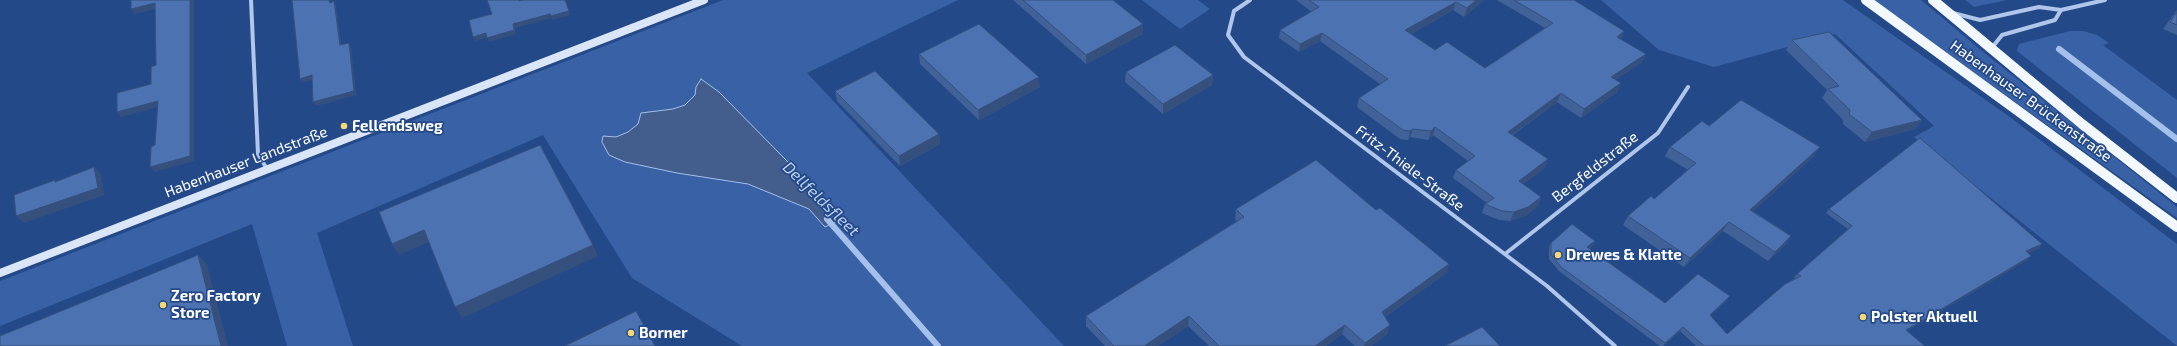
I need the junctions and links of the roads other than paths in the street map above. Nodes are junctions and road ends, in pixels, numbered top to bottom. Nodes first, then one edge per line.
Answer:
1 (251, 0) edge
2 (704, 0) edge
3 (1250, 0) edge
4 (1866, 0) edge
5 (1933, 0) edge
6 (2105, 0) edge
7 (2061, 10) junction
8 (1945, 11) junction
9 (1991, 49) junction
10 (1688, 87) dead end
11 (267, 169) junction
12 (2177, 198) edge
13 (2177, 227) edge
14 (1505, 254) junction
15 (0, 273) edge
16 (1615, 346) edge

1 - 11 street
2 - 11 street, Habenhauser Landstraße
3 - 14 street, Fritz-Thiele-Straße
4 - 13 main road, Habenhauser Brückenstraße
5 - 8 main road, Habenhauser Brückenstraße
6 - 7 street
7 - 8 street
7 - 9 street
8 - 9 main road, Habenhauser Brückenstraße
9 - 12 main road, Habenhauser Brückenstraße
10 - 14 street, Bergfeldstraße
11 - 15 street, Habenhauser Landstraße
14 - 16 street, Fritz-Thiele-Straße

